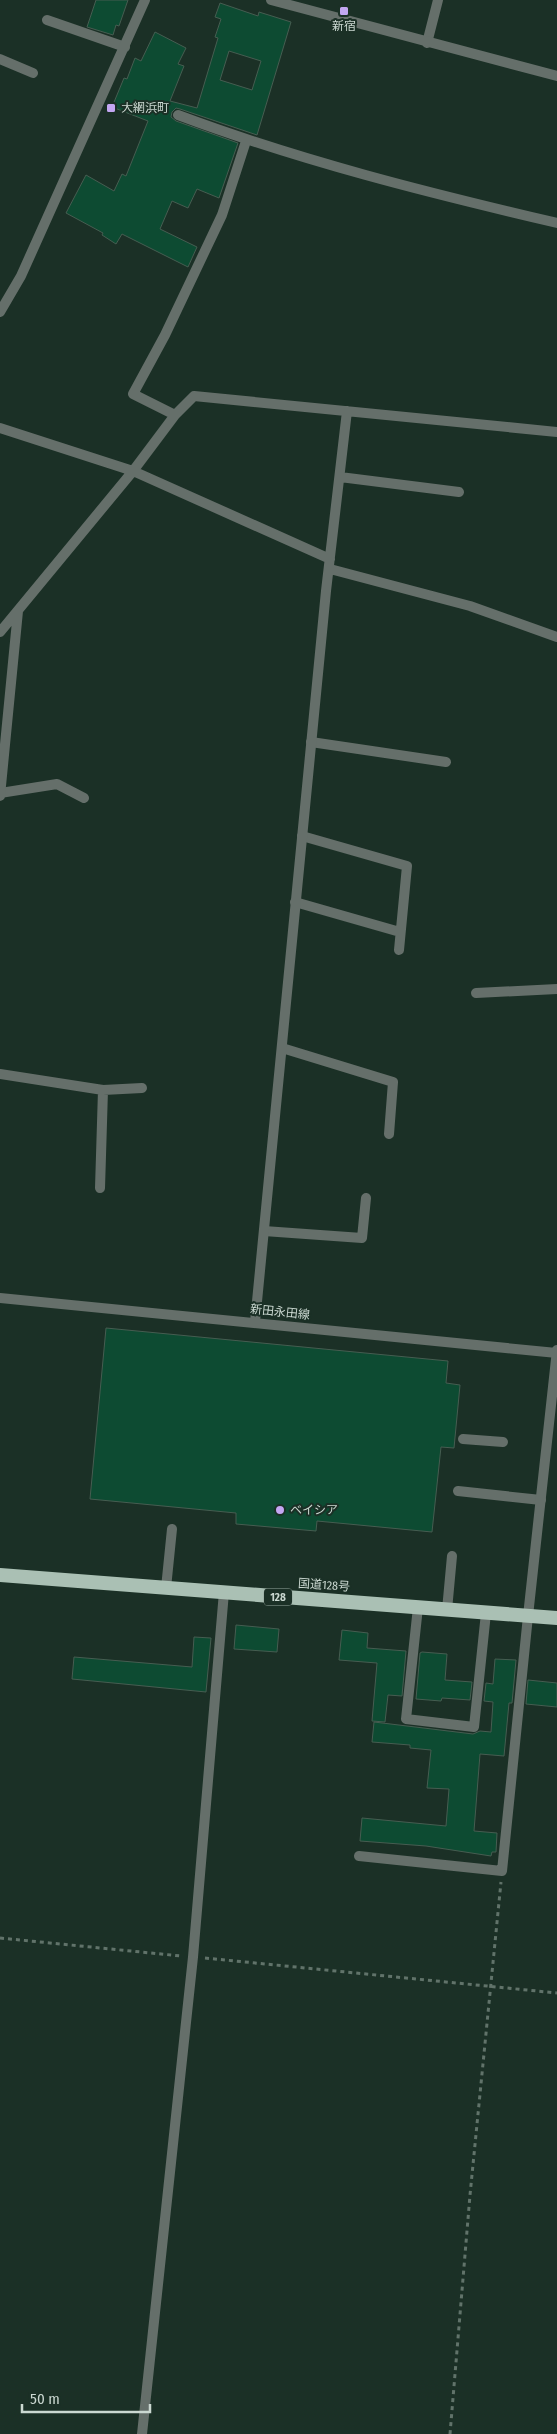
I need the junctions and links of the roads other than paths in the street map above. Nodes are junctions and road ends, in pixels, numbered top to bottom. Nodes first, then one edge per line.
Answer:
1 (145, 0) edge
2 (271, 0) edge
3 (438, 0) edge
4 (47, 20) dead end
5 (427, 43) junction
6 (125, 47) junction
7 (0, 59) edge
8 (33, 73) dead end
9 (557, 76) edge
10 (178, 115) dead end
11 (246, 141) junction
12 (557, 223) edge
13 (0, 312) edge
14 (347, 411) junction
15 (175, 415) junction
16 (0, 428) edge
17 (557, 432) edge
18 (133, 471) junction
19 (340, 477) junction
20 (459, 492) dead end
21 (330, 564) junction
22 (18, 611) junction
23 (0, 632) edge
24 (557, 637) edge
25 (311, 742) junction
26 (446, 762) dead end
27 (0, 795) edge
28 (84, 798) dead end
29 (302, 836) junction
30 (296, 902) junction
31 (400, 932) junction
32 (399, 950) dead end
33 (557, 989) edge
34 (476, 993) dead end
35 (282, 1048) junction
36 (0, 1074) edge
37 (142, 1088) dead end
38 (104, 1090) junction
39 (389, 1134) dead end
40 (100, 1188) dead end
41 (366, 1198) dead end
42 (264, 1231) junction
43 (0, 1298) edge
44 (255, 1322) junction
45 (557, 1352) edge
46 (463, 1438) dead end
47 (503, 1442) dead end
48 (458, 1492) dead end
49 (541, 1500) junction
50 (172, 1529) dead end
51 (452, 1556) dead end
52 (0, 1574) edge
53 (166, 1588) junction
54 (224, 1592) junction
55 (418, 1607) junction
56 (447, 1610) junction
57 (486, 1613) junction
58 (528, 1616) junction
59 (557, 1618) edge
60 (359, 1856) dead end
61 (142, 2434) edge

1 - 6 street
2 - 5 street
3 - 5 street
4 - 6 street
5 - 9 street
6 - 13 street
7 - 8 street
10 - 11 street
11 - 12 street
11 - 15 street
14 - 15 street
14 - 17 street
14 - 19 street
15 - 18 street
16 - 18 street
18 - 21 street
18 - 22 street
19 - 20 street
19 - 21 street
21 - 24 street
21 - 25 street
22 - 23 street
22 - 27 street
25 - 26 street
25 - 29 street
27 - 28 street
29 - 30 street
29 - 31 street
30 - 31 street
30 - 35 street
31 - 32 street
33 - 34 street
35 - 39 street
35 - 42 street
36 - 38 street
37 - 38 street
38 - 40 street
41 - 42 street
42 - 44 street
43 - 44 street, 新田永田線
44 - 45 street, 新田永田線
45 - 49 street
46 - 47 street
48 - 49 street
49 - 58 street
50 - 53 street
51 - 56 street
52 - 53 highway, 国道128号 / 128
53 - 54 highway, 国道128号 / 128
54 - 55 highway, 国道128号 / 128
54 - 61 street
55 - 56 highway, 国道128号 / 128
55 - 57 street
56 - 57 highway, 国道128号 / 128
57 - 58 highway, 国道128号 / 128
58 - 59 highway, 国道128号 / 128
58 - 60 street

